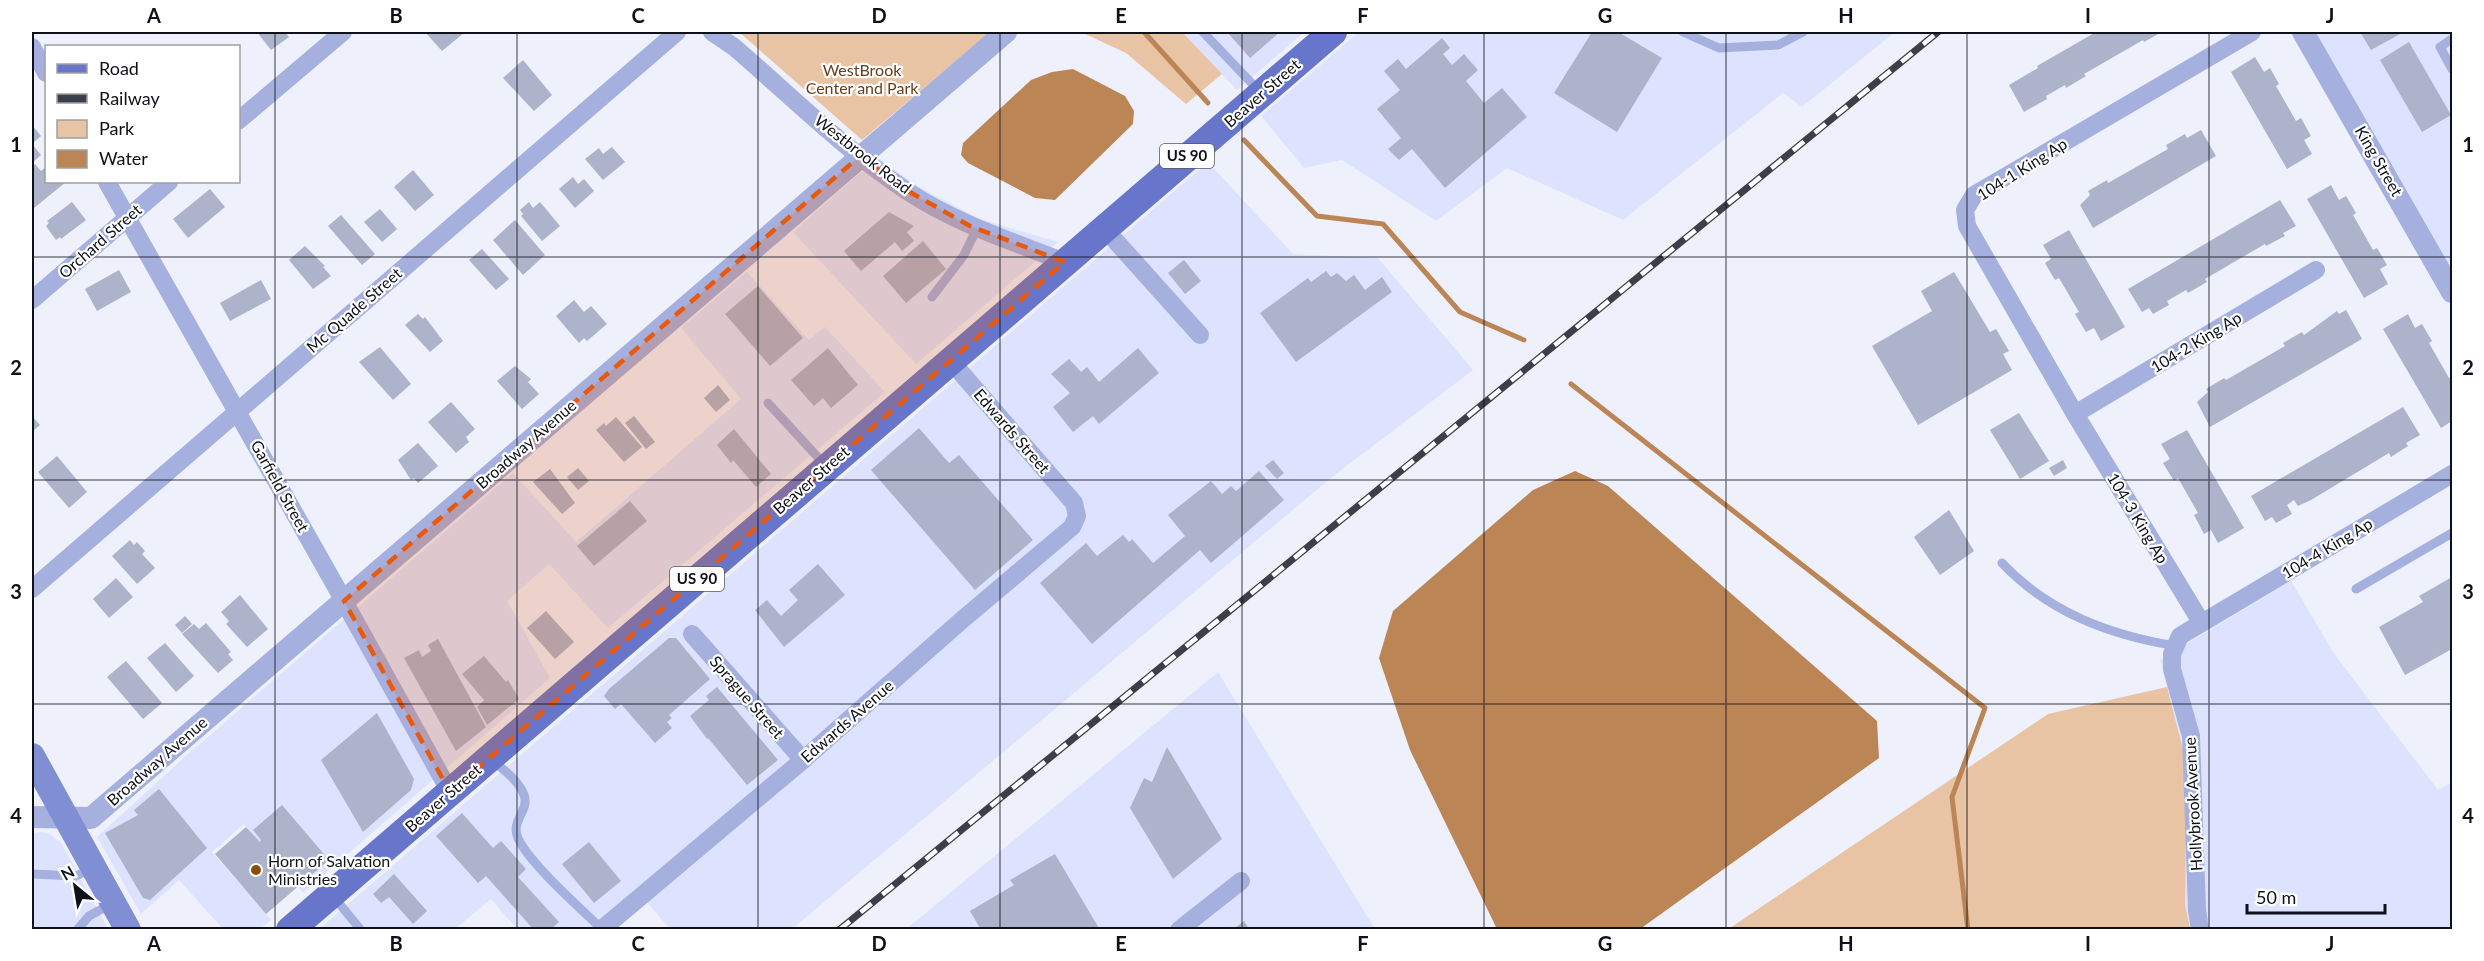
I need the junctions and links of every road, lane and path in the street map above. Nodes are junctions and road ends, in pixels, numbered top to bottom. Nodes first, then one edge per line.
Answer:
1 (343, 32) edge
2 (677, 32) edge
3 (712, 32) edge
4 (1006, 32) edge
5 (1203, 32) edge
6 (1333, 32) edge
7 (1683, 32) edge
8 (1803, 32) edge
9 (2252, 32) edge
10 (2303, 32) edge
11 (2452, 39) edge
12 (32, 47) edge
13 (2452, 69) edge
14 (45, 72) edge
15 (1261, 93) junction
16 (240, 120) edge
17 (860, 156) junction
18 (108, 183) edge
19 (168, 183) edge
20 (128, 217) junction
21 (978, 228) junction
22 (1104, 228) junction
23 (1065, 262) junction
24 (2316, 270) dead end
25 (2452, 292) edge
26 (932, 297) dead end
27 (32, 300) edge
28 (1200, 335) dead end
29 (950, 360) junction
30 (768, 403) dead end
31 (237, 411) junction
32 (2075, 414) junction
33 (826, 467) junction
34 (2452, 474) edge
35 (1074, 503) joint
36 (2452, 533) edge
37 (2002, 563) dead end
38 (32, 589) edge
39 (2356, 589) dead end
40 (344, 601) junction
41 (2201, 622) junction
42 (692, 634) dead end
43 (2176, 646) junction
44 (32, 756) edge
45 (489, 758) junction
46 (803, 760) junction
47 (450, 792) junction
48 (66, 816) junction
49 (32, 817) edge
50 (94, 868) junction
51 (32, 874) edge
52 (1241, 881) dead end
53 (331, 894) junction
54 (113, 903) junction
55 (291, 929) edge
56 (601, 929) edge
57 (77, 930) edge
58 (128, 930) edge
59 (361, 930) edge
60 (1179, 930) edge
61 (2200, 930) edge

1 - 16 street
2 - 31 street, Mc Quade Street
3 - 17 street, Westbrook Road
4 - 17 street, Broadway Avenue
5 - 15 lane
6 - 15 main road, Beaver Street / US 90
7 - 8 lane
9 - 32 street, 104-1 King Ap
10 - 25 street, King Street
11 - 13 lane
12 - 14 street
15 - 22 main road, Beaver Street / US 90
17 - 21 street, Westbrook Road
17 - 40 street, Broadway Avenue
18 - 20 street, Garfield Street
19 - 20 street, Orchard Street
20 - 27 street, Orchard Street
20 - 31 street, Garfield Street
21 - 23 street, Westbrook Road
21 - 26 lane
22 - 23 main road, Beaver Street / US 90
22 - 28 street
23 - 29 main road, Beaver Street / US 90
24 - 32 street, 104-2 King Ap
29 - 33 main road, Beaver Street / US 90
29 - 35 street, Edwards Street
30 - 33 lane
31 - 38 street, Mc Quade Street
31 - 40 street, Garfield Street
32 - 41 street, 104-3 King Ap
33 - 45 main road, Beaver Street / US 90
34 - 41 street, 104-4 King Ap
35 - 46 street, Edwards Avenue
36 - 39 lane
37 - 43 lane
40 - 47 street, Garfield Street
40 - 48 street, Broadway Avenue
41 - 43 street
42 - 46 street, Sprague Street
43 - 61 street, Hollybrook Avenue
44 - 48 main road
45 - 47 main road, Beaver Street / US 90
45 - 56 lane
46 - 56 street, Edwards Avenue
47 - 53 main road, Beaver Street / US 90
48 - 49 street, Broadway Avenue
48 - 50 main road
50 - 51 lane
50 - 54 main road
52 - 60 street
53 - 55 main road, Beaver Street / US 90
53 - 59 lane
54 - 57 lane
54 - 58 main road

